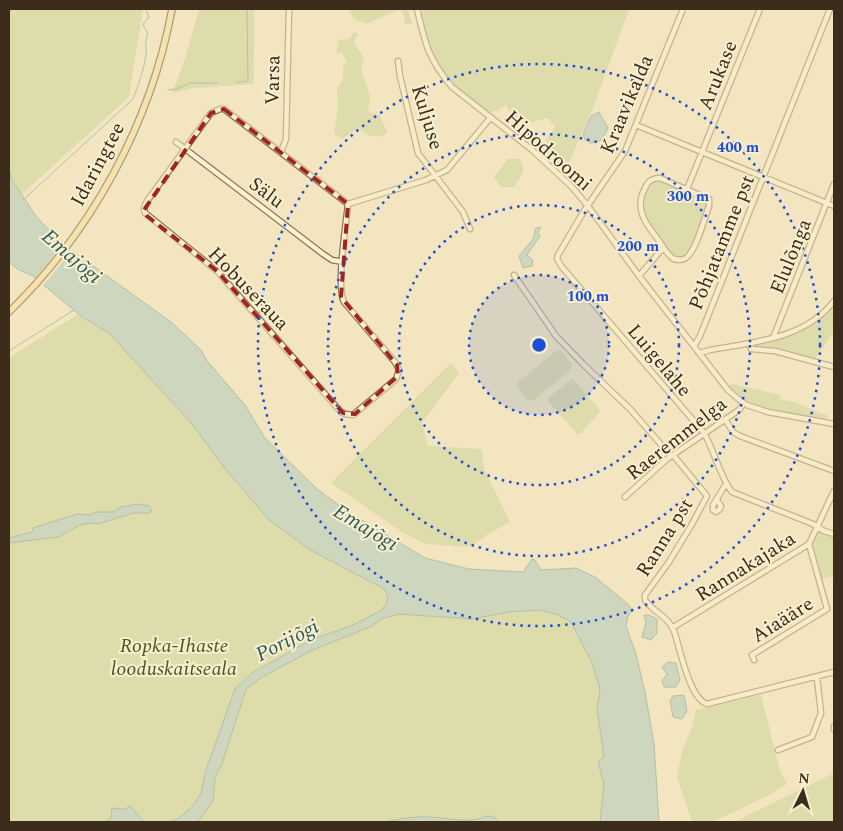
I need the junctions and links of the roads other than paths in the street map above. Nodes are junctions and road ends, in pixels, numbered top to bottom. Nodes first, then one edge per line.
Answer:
1 (172, 9) edge
2 (289, 9) edge
3 (417, 9) edge
4 (683, 9) edge
5 (760, 9) edge
6 (830, 9) edge
7 (398, 61) dead end
8 (491, 117) junction
9 (636, 125) junction
10 (176, 142) dead end
11 (185, 150) junction
12 (281, 152) junction
13 (702, 152) junction
14 (435, 176) junction
15 (763, 177) junction
16 (834, 184) edge
17 (687, 189) junction
18 (827, 203) junction
19 (348, 204) junction
20 (588, 206) junction
21 (834, 206) edge
22 (470, 229) dead end
23 (663, 248) junction
24 (343, 262) junction
25 (514, 275) dead end
26 (639, 276) junction
27 (834, 301) edge
28 (9, 312) edge
29 (773, 338) junction
30 (750, 343) junction
31 (694, 346) junction
32 (700, 353) junction
33 (834, 367) edge
34 (744, 403) junction
35 (725, 419) junction
36 (834, 424) edge
37 (704, 434) junction
38 (672, 456) junction
39 (834, 471) edge
40 (726, 484) junction
41 (834, 491) edge
42 (625, 497) dead end
43 (716, 500) dead end
44 (817, 526) junction
45 (834, 534) edge
46 (809, 544) junction
47 (672, 628) junction
48 (754, 660) dead end
49 (834, 672) edge
50 (817, 678) junction
51 (778, 750) dead end

1 - 28 main road, Idaringtee
2 - 12 street, Varsa
3 - 8 street, Hipodroomi
4 - 9 street, Kraavikalda
5 - 13 street, Arukase
6 - 15 street, Põhjatamme pst
7 - 14 street, Kuljuse
8 - 14 street
8 - 20 street, Hipodroomi
9 - 13 street
9 - 20 street, Kraavikalda
10 - 11 street, Sälu
11 - 12 street, Hobuseraua
11 - 24 street, Sälu
11 - 24 street, Hobuseraua
12 - 19 street, Hobuseraua
13 - 15 street
13 - 17 street, Arukase
14 - 19 street
14 - 22 street, Kuljuse
15 - 18 street
15 - 31 street, Põhjatamme pst
16 - 18 street, Elulõnga
17 - 23 street
17 - 23 street
18 - 21 street
18 - 29 street, Elulõnga
19 - 24 street, Hobuseraua
20 - 26 street, Hipodroomi
20 - 37 street, Luigelahe
23 - 26 street
25 - 38 street
26 - 31 street, Hipodroomi
27 - 29 street
29 - 30 street
30 - 32 street
30 - 33 street
31 - 32 street, Hipodroomi
32 - 34 street, Hipodroomi
34 - 35 street, Raeremmelga
34 - 36 street, Hipodroomi
35 - 37 street, Raeremmelga
35 - 39 street
37 - 38 street, Raeremmelga
37 - 40 street, Luigelahe
38 - 42 street, Raeremmelga
38 - 47 street, Ranna pst
40 - 43 street
40 - 44 street
41 - 44 street, Rannakajaka
44 - 45 street
44 - 46 street, Rannakajaka
46 - 47 street, Rannakajaka
46 - 48 street, Aiaääre
47 - 50 street, Ranna pst
49 - 50 street, Ranna pst
50 - 51 street

